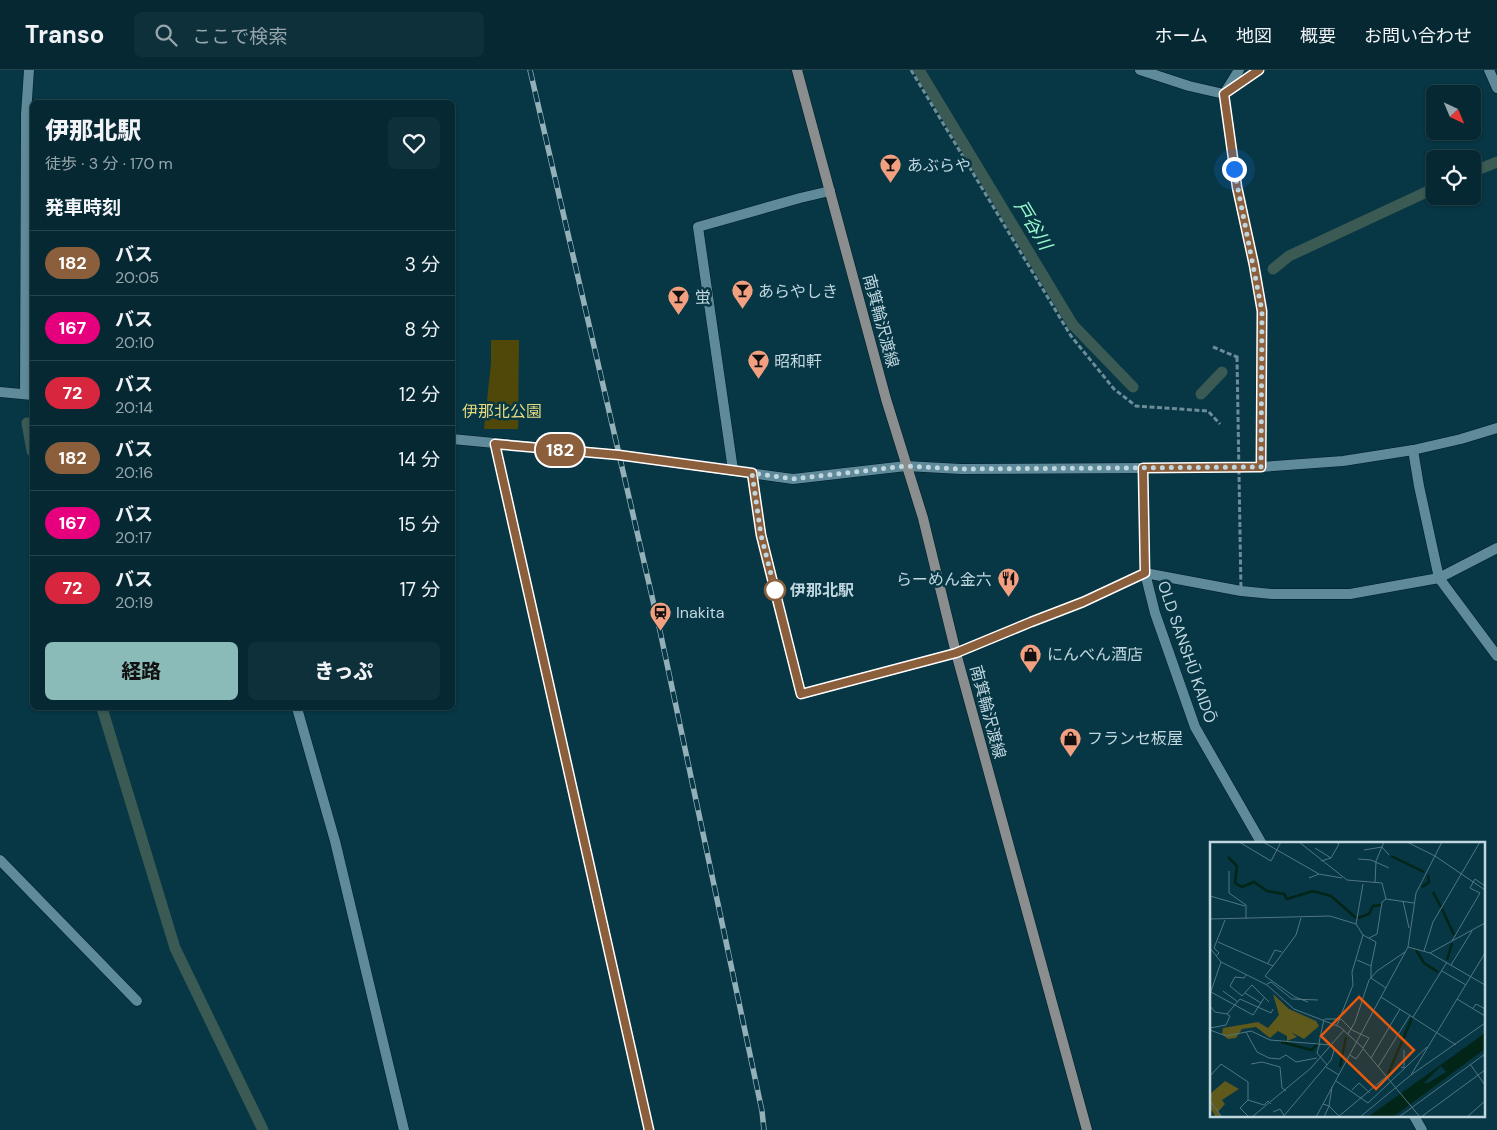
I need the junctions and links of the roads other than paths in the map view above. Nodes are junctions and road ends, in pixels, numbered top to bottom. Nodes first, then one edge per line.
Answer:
1 (29, 70) edge
2 (797, 70) edge
3 (1140, 70) edge
4 (1239, 70) edge
5 (1259, 70) edge
6 (1489, 70) edge
7 (1497, 88) edge
8 (1224, 94) junction
9 (830, 191) junction
10 (0, 392) edge
11 (29, 394) edge
12 (1497, 428) edge
13 (455, 439) edge
14 (495, 444) junction
15 (1413, 450) junction
16 (906, 466) junction
17 (1261, 467) junction
18 (1143, 468) junction
19 (733, 470) junction
20 (752, 473) junction
21 (1497, 548) edge
22 (1145, 573) junction
23 (1439, 578) junction
24 (956, 653) junction
25 (1497, 656) edge
26 (298, 710) edge
27 (1261, 842) edge
28 (0, 860) edge
29 (137, 1001) dead end
30 (1415, 1118) edge
31 (404, 1130) edge
32 (649, 1130) edge
33 (1087, 1130) edge
34 (1422, 1130) edge

1 - 11 street
2 - 9 main road, 南箕輪沢渡線
3 - 8 street
4 - 8 street
5 - 8 street
6 - 7 street
8 - 17 street
9 - 16 main road, 南箕輪沢渡線
9 - 19 street
10 - 11 street
12 - 15 street
13 - 14 street
14 - 19 street
14 - 32 street
15 - 17 street
15 - 23 street
16 - 18 street
16 - 20 street
16 - 24 main road, 南箕輪沢渡線
17 - 18 street
18 - 22 street, OLD SANSHŪ KAIDŌ
19 - 20 street
20 - 24 street
21 - 23 street
22 - 23 street
22 - 24 street
22 - 27 street, OLD SANSHŪ KAIDŌ
23 - 25 street
24 - 33 main road, 南箕輪沢渡線
26 - 31 street
28 - 29 street
30 - 34 street

